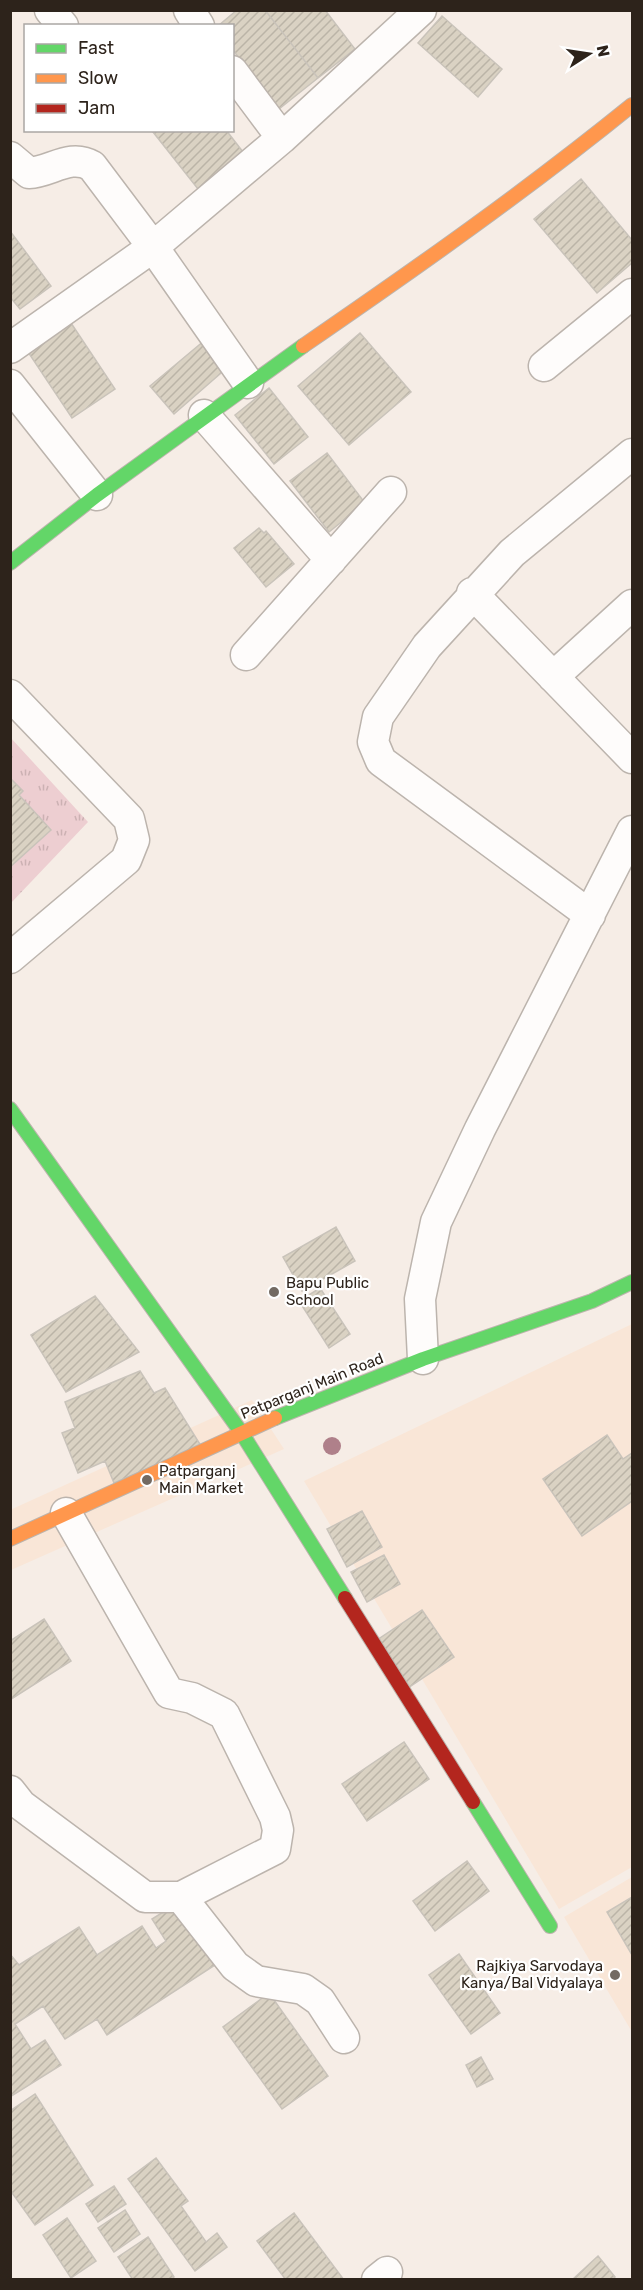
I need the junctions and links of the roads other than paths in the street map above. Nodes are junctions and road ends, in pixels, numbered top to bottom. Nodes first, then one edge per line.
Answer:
1 (50, 10) edge
2 (189, 10) edge
3 (420, 10) edge
4 (61, 24) edge
5 (198, 24) edge
6 (234, 74) edge
7 (633, 105) edge
8 (282, 138) junction
9 (10, 157) edge
10 (153, 247) junction
11 (633, 294) edge
12 (10, 348) edge
13 (544, 366) dead end
14 (248, 382) junction
15 (10, 385) edge
16 (204, 416) junction
17 (633, 454) edge
18 (391, 492) dead end
19 (97, 495) junction
20 (331, 560) junction
21 (10, 563) edge
22 (472, 594) junction
23 (633, 605) edge
24 (246, 655) dead end
25 (553, 677) junction
26 (10, 694) edge
27 (633, 758) edge
28 (633, 831) edge
29 (590, 915) junction
30 (10, 958) edge
31 (10, 1109) edge
32 (633, 1282) edge
33 (423, 1359) junction
34 (241, 1432) junction
35 (66, 1513) junction
36 (10, 1539) edge
37 (14, 1803) edge
38 (181, 1897) junction
39 (550, 1926) dead end
40 (344, 2038) dead end

1 - 4 street
2 - 5 street
3 - 8 street
6 - 8 street
7 - 14 street
8 - 10 street
9 - 10 street
10 - 12 street
10 - 14 street
11 - 13 street
14 - 16 street
15 - 19 street
16 - 19 street
16 - 20 street
17 - 22 street
18 - 20 street
19 - 21 street
20 - 24 street
22 - 25 street
22 - 29 street
23 - 25 street
25 - 27 street
26 - 30 street
28 - 29 street
29 - 33 street
31 - 34 street
32 - 33 street, Patparganj Main Road
33 - 34 street, Patparganj Main Road
34 - 35 street, Patparganj Main Road
34 - 39 street
35 - 36 street, Patparganj Main Road
35 - 38 street
37 - 38 street
38 - 40 street

